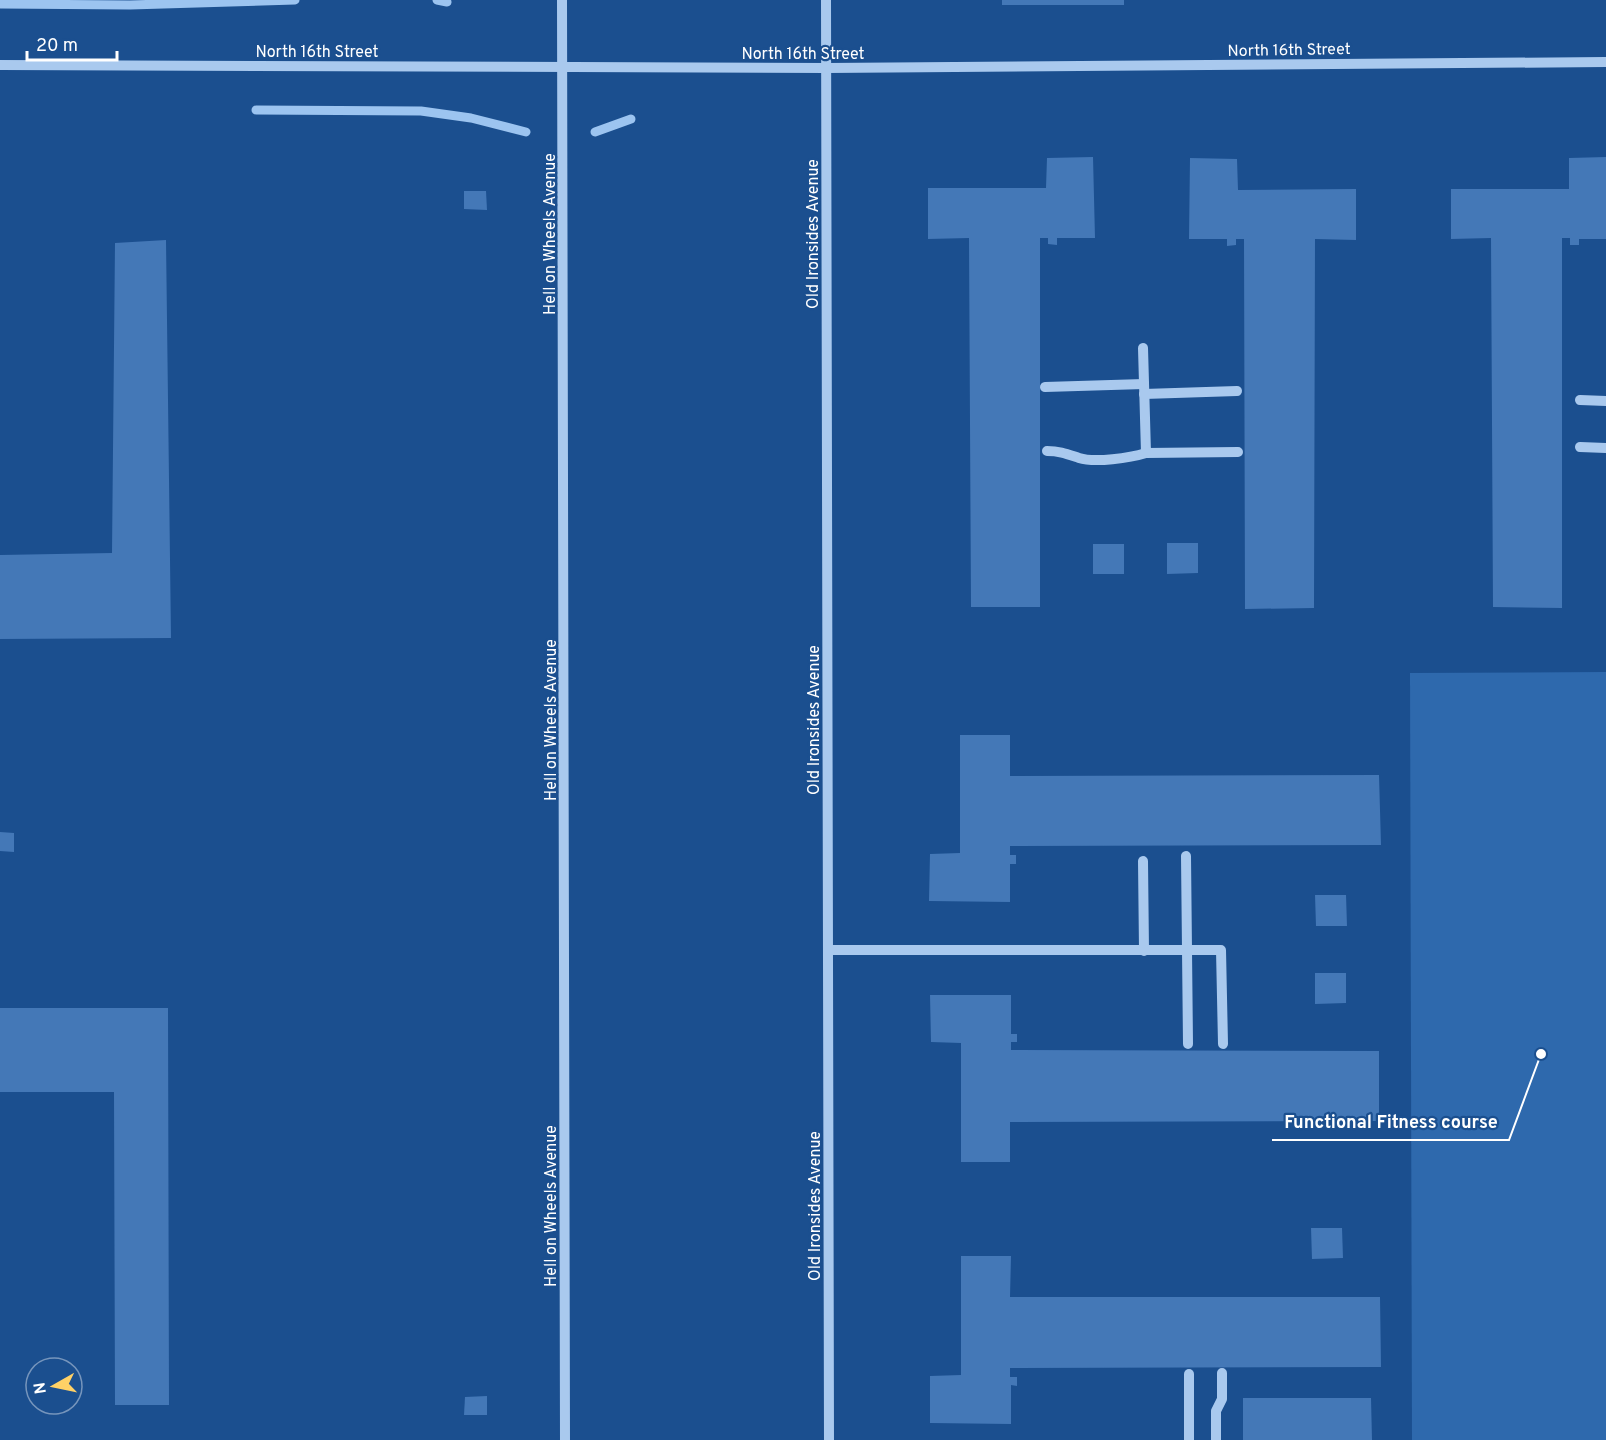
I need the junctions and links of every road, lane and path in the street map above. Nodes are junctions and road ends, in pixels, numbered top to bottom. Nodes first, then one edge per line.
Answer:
1 (562, 0) edge
2 (826, 0) edge
3 (1606, 62) edge
4 (0, 65) edge
5 (562, 67) junction
6 (826, 68) junction
7 (1143, 348) dead end
8 (1045, 387) dead end
9 (1144, 389) junction
10 (1238, 392) dead end
11 (1580, 400) dead end
12 (1606, 400) edge
13 (1580, 447) dead end
14 (1606, 448) edge
15 (1047, 452) dead end
16 (1238, 452) dead end
17 (1146, 453) junction
18 (1186, 856) dead end
19 (1143, 861) dead end
20 (828, 950) junction
21 (1188, 950) junction
22 (1144, 951) junction
23 (1188, 1044) dead end
24 (1223, 1044) dead end
25 (1222, 1373) dead end
26 (1189, 1374) dead end
27 (565, 1440) edge
28 (829, 1440) edge
29 (1189, 1440) edge
30 (1216, 1440) edge

1 - 5 street, Hell on Wheels Avenue
2 - 6 street, Old Ironsides Avenue
3 - 6 street, North 16th Street
4 - 5 street, North 16th Street
5 - 6 street, North 16th Street
5 - 27 street, Hell on Wheels Avenue
6 - 20 street, Old Ironsides Avenue
7 - 9 street
8 - 9 street
9 - 10 street
9 - 17 street
11 - 12 street
13 - 14 street
15 - 17 street
16 - 17 street
18 - 21 street
19 - 22 street
20 - 22 street
20 - 28 street, Old Ironsides Avenue
21 - 22 street
21 - 23 street
21 - 24 street
25 - 30 street
26 - 29 street

